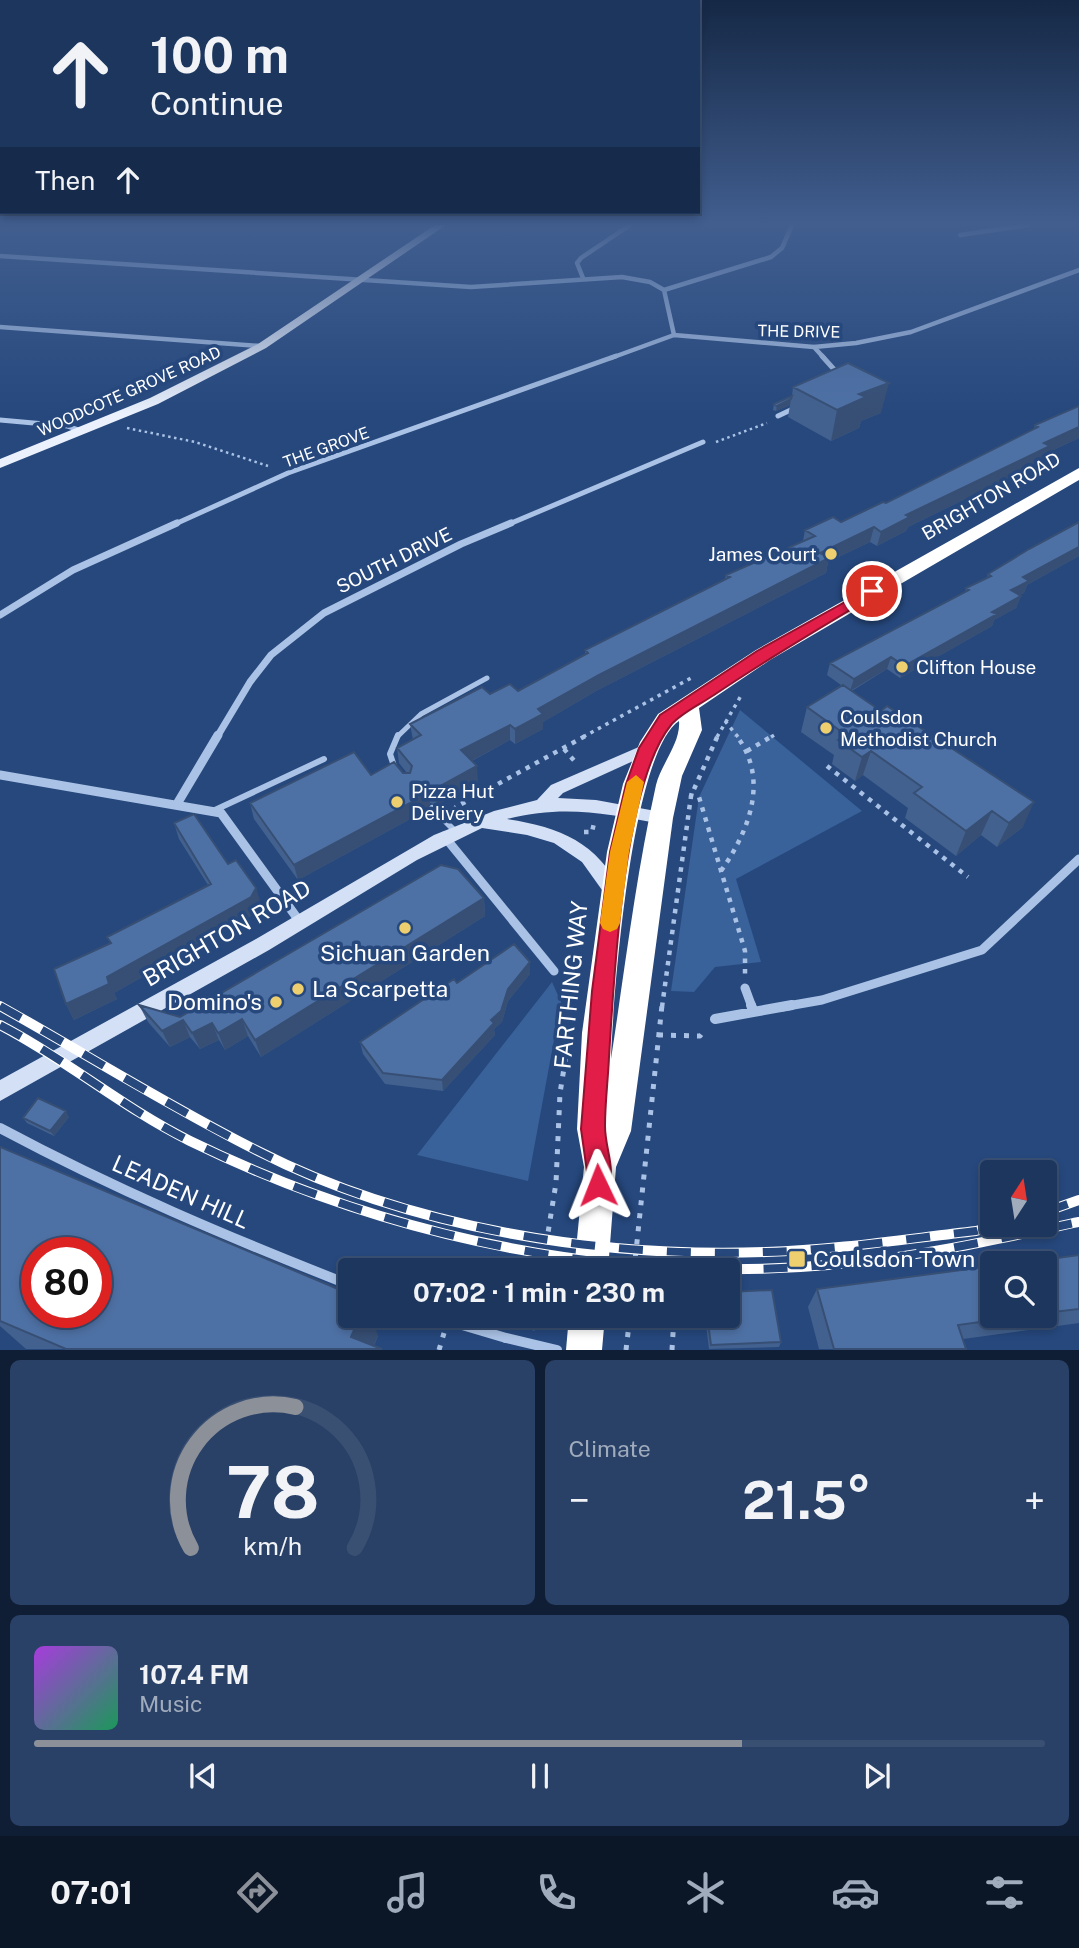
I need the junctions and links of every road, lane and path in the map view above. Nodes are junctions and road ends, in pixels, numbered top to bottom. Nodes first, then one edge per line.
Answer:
1 (349, 288) edge
2 (660, 288) edge
3 (670, 288) edge
4 (1030, 288) edge
5 (664, 290) junction
6 (0, 327) edge
7 (674, 335) junction
8 (262, 346) junction
9 (814, 346) junction
10 (848, 384) edge
11 (802, 405) edge
12 (778, 416) joint
13 (0, 420) edge
14 (104, 423) junction
15 (83, 432) junction
16 (703, 442) joint
17 (0, 464) edge
18 (288, 473) junction
19 (1079, 473) edge
20 (0, 615) edge
21 (703, 672) dead end
22 (487, 678) dead end
23 (745, 691) dead end
24 (688, 707) junction
25 (725, 721) junction
26 (776, 734) dead end
27 (648, 748) junction
28 (564, 749) junction
29 (747, 751) junction
30 (324, 759) dead end
31 (827, 766) dead end
32 (583, 771) dead end
33 (0, 775) edge
34 (401, 775) edge
35 (691, 796) junction
36 (177, 804) junction
37 (541, 806) junction
38 (432, 807) dead end
39 (215, 810) junction
40 (628, 811) junction
41 (662, 818) junction
42 (481, 823) junction
43 (594, 823) dead end
44 (450, 831) junction
45 (573, 833) dead end
46 (1079, 859) edge
47 (721, 871) junction
48 (968, 877) dead end
49 (613, 893) junction
50 (301, 922) junction
51 (554, 971) dead end
52 (745, 988) joint
53 (753, 1011) junction
54 (715, 1019) joint
55 (571, 1028) dead end
56 (657, 1035) junction
57 (0, 1091) edge
58 (0, 1128) edge
59 (600, 1167) junction
60 (544, 1258) edge
61 (592, 1258) edge
62 (635, 1258) edge
63 (338, 1280) edge
64 (472, 1328) edge
65 (586, 1328) edge
66 (629, 1328) edge
67 (673, 1328) edge
68 (556, 1349) edge
69 (584, 1349) edge
70 (626, 1349) edge
71 (672, 1349) edge

1 - 8 main road, WOODCOTE GROVE ROAD
2 - 5 street
3 - 5 street
4 - 9 street, THE DRIVE
5 - 7 street
6 - 8 street
7 - 9 street, THE DRIVE
7 - 18 street, THE GROVE
8 - 14 main road, WOODCOTE GROVE ROAD
9 - 10 street
11 - 12 street
12 - 16 path
13 - 15 street
14 - 15 main road, WOODCOTE GROVE ROAD
14 - 18 path
15 - 17 main road, WOODCOTE GROVE ROAD
16 - 36 street, SOUTH DRIVE
18 - 20 street, THE GROVE
19 - 24 highway, BRIGHTON ROAD
21 - 28 path
22 - 34 lane
23 - 25 path
24 - 27 highway, BRIGHTON ROAD
24 - 41 highway, FARTHING WAY
25 - 29 path
25 - 35 path
26 - 29 path
27 - 37 main road, BRIGHTON ROAD
27 - 40 highway, FARTHING WAY
28 - 32 path
28 - 44 path
29 - 47 path
30 - 39 lane
31 - 48 path
33 - 36 street
35 - 47 path
35 - 56 path
36 - 39 street
37 - 40 main road, BRIGHTON ROAD
37 - 42 main road, BRIGHTON ROAD
38 - 44 lane
39 - 50 street
40 - 41 main road, BRIGHTON ROAD
40 - 49 highway, FARTHING WAY
41 - 59 highway, FARTHING WAY
42 - 44 main road, BRIGHTON ROAD
42 - 49 main road, BRIGHTON ROAD
43 - 45 path
44 - 50 main road, BRIGHTON ROAD
44 - 51 street
46 - 53 street
47 - 52 path
49 - 59 highway, FARTHING WAY
50 - 57 main road, BRIGHTON ROAD
52 - 53 street
53 - 54 street
54 - 56 path
55 - 60 path
56 - 62 path
58 - 63 street, LEADEN HILL
59 - 61 highway, FARTHING WAY
64 - 68 street, bridge
65 - 69 highway
66 - 70 path
67 - 71 path

